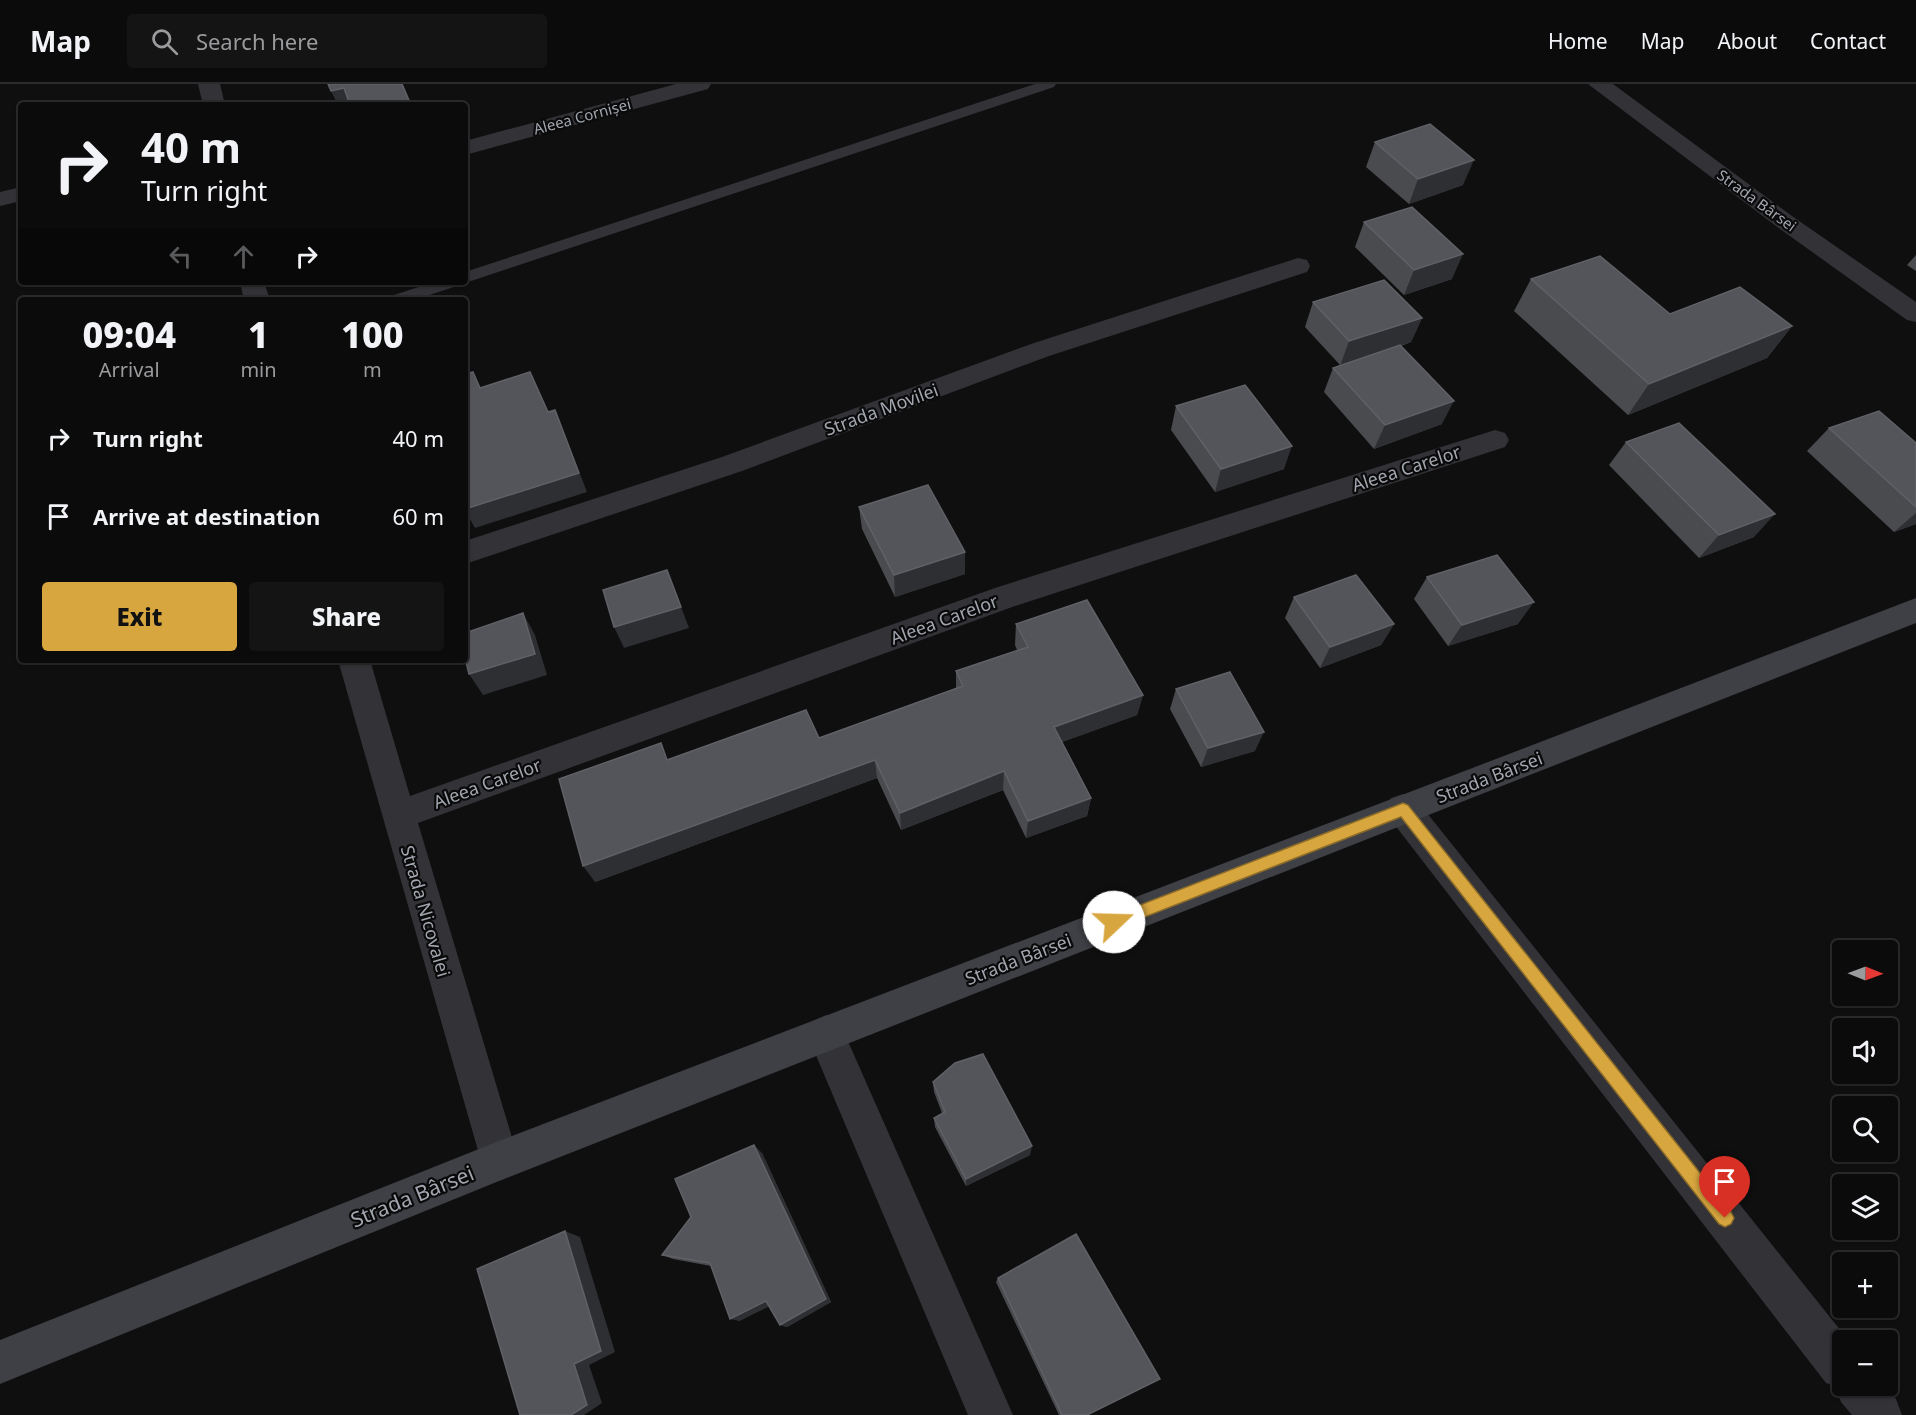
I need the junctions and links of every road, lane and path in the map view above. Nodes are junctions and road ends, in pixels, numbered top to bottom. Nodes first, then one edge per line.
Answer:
1 (209, 84) edge
2 (700, 84) edge
3 (1049, 84) edge
4 (1599, 84) edge
5 (212, 102) edge
6 (468, 147) edge
7 (18, 195) edge
8 (0, 199) edge
9 (1298, 266) dead end
10 (468, 276) edge
11 (442, 285) edge
12 (406, 297) edge
13 (1916, 314) edge
14 (1495, 440) dead end
15 (468, 552) edge
16 (1916, 610) edge
17 (355, 663) edge
18 (1403, 809) junction
19 (399, 815) junction
20 (826, 1034) junction
21 (499, 1161) junction
22 (1832, 1354) edge
23 (0, 1362) edge
24 (1865, 1396) edge
25 (990, 1415) edge
26 (1880, 1415) edge

1 - 5 street
2 - 6 street, Aleea Cornișei
3 - 10 lane
4 - 13 street, Strada Bârsei
7 - 8 street
9 - 15 street, Strada Movilei
11 - 12 lane
14 - 19 street, Aleea Carelor
16 - 18 street, Strada Bârsei
17 - 19 street, Strada Nicovalei
18 - 20 street, Strada Bârsei
18 - 22 street
19 - 21 street, Strada Nicovalei
20 - 21 street, Strada Bârsei
20 - 25 street
21 - 23 street, Strada Bârsei
24 - 26 street

